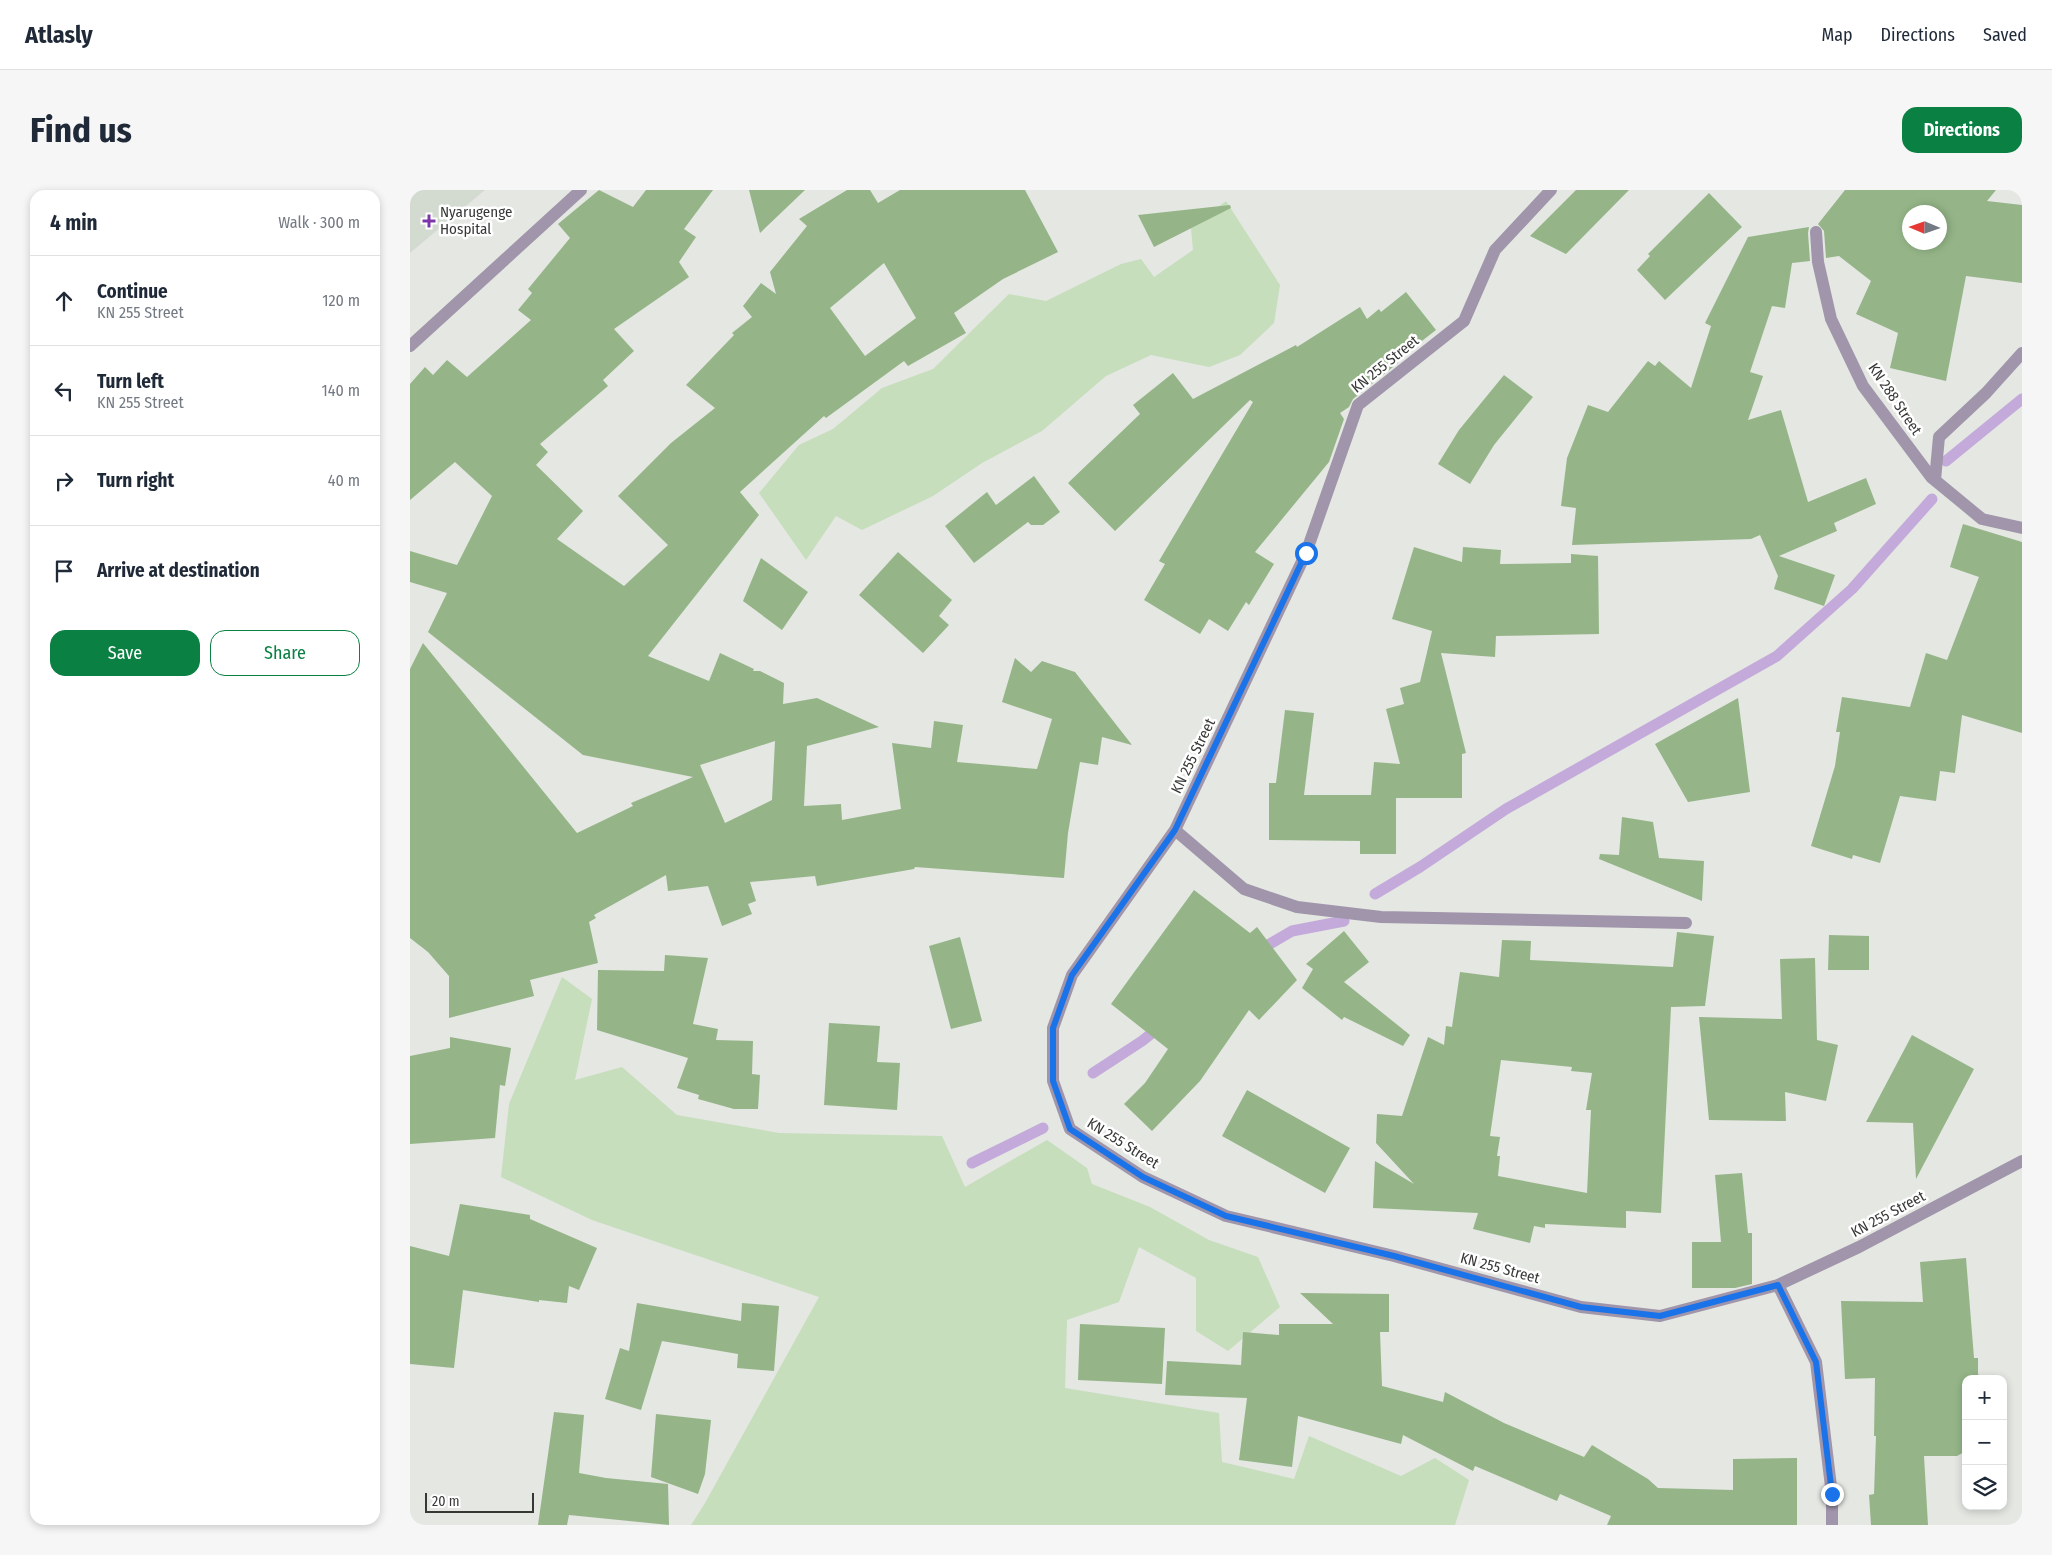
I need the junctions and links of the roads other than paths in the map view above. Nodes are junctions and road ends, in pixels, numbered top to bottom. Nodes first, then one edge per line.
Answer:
1 (581, 190) edge
2 (1551, 190) edge
3 (1816, 232) dead end
4 (410, 346) edge
5 (2022, 353) edge
6 (1935, 480) junction
7 (2022, 528) edge
8 (1175, 830) junction
9 (1686, 923) dead end
10 (2022, 1161) edge
11 (1778, 1285) junction
12 (1832, 1525) edge

1 - 4 street
2 - 8 street, KN 255 Street
3 - 6 street, KN 288 Street
5 - 6 street
6 - 7 street, KN 288 Street
8 - 9 street
8 - 11 street, KN 255 Street
10 - 11 street, KN 255 Street
11 - 12 street

